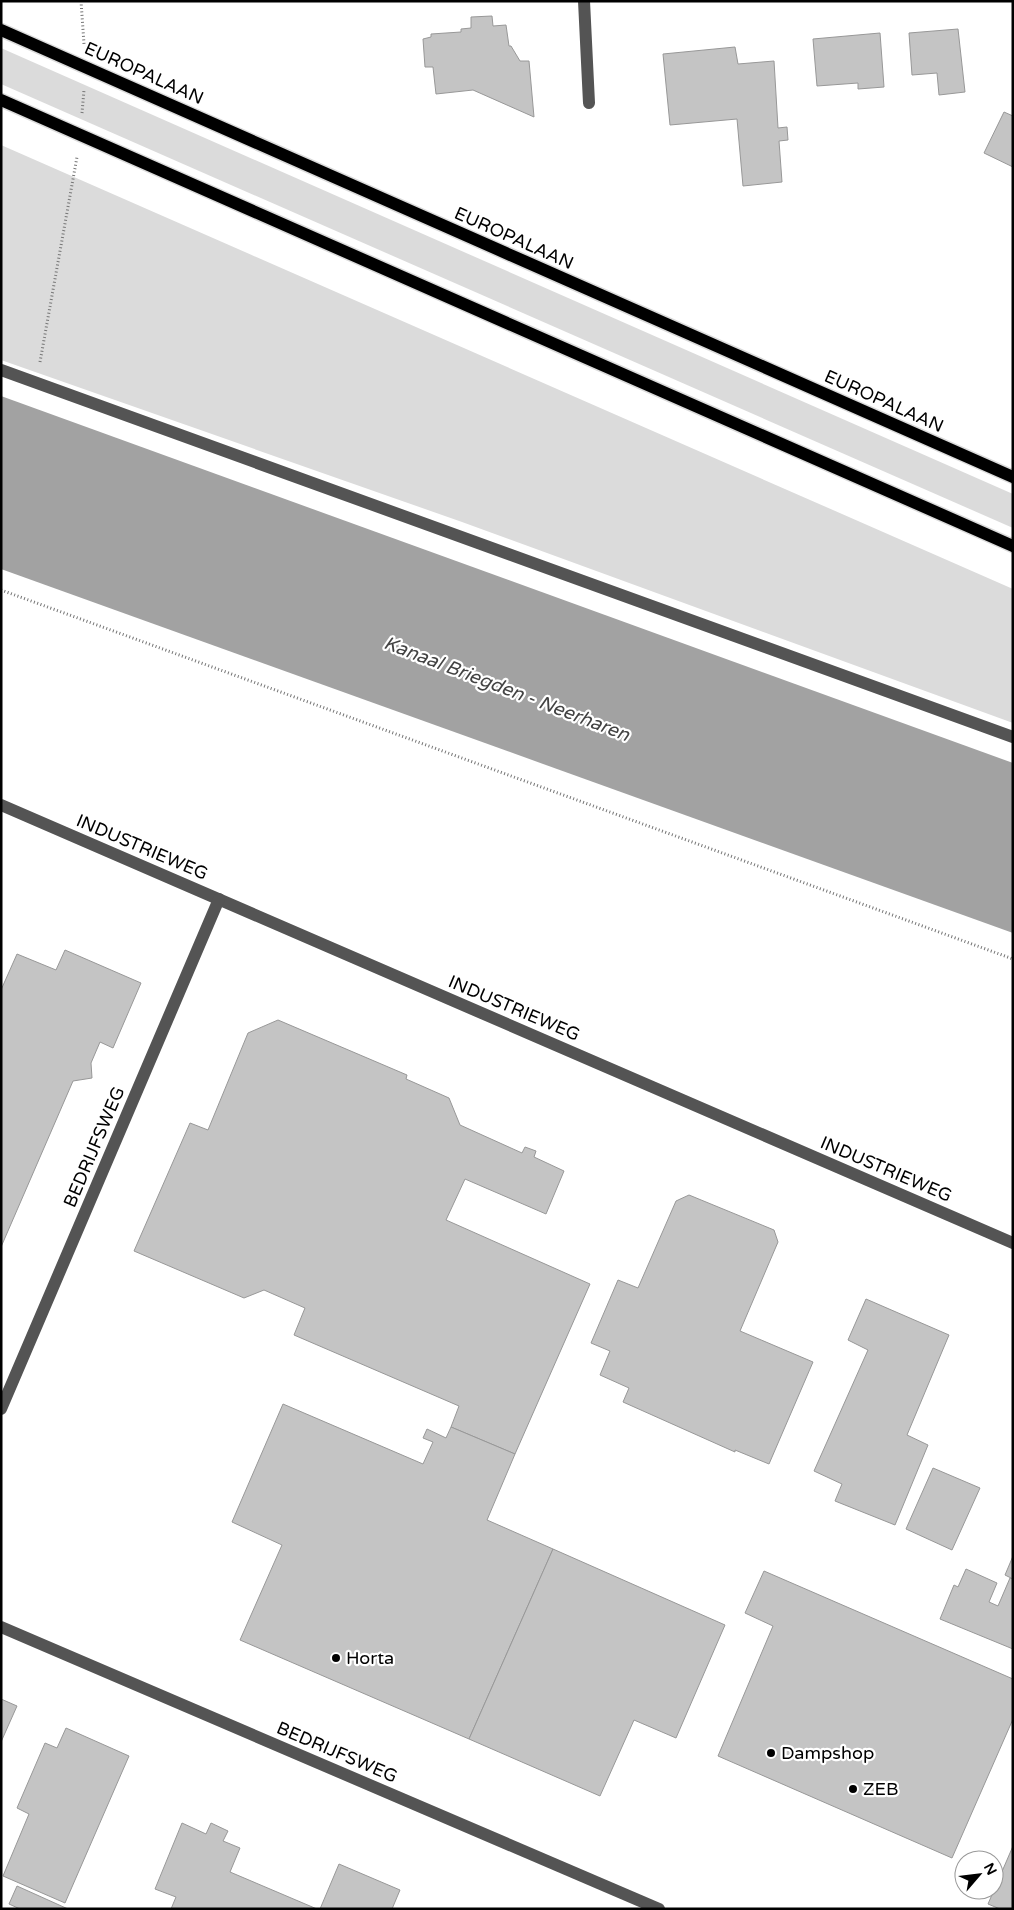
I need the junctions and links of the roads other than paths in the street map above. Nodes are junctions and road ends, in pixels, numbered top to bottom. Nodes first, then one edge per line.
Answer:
1 (584, 1) edge
2 (1, 30) edge
3 (1, 100) edge
4 (589, 103) dead end
5 (1, 370) edge
6 (1013, 477) edge
7 (1013, 546) edge
8 (1013, 737) edge
9 (1, 805) edge
10 (219, 899) junction
11 (1013, 1243) edge
12 (1, 1409) edge
13 (1, 1627) edge
14 (659, 1909) edge

1 - 4 street
2 - 6 main road, EUROPALAAN
3 - 7 main road
5 - 8 street
9 - 10 street, INDUSTRIEWEG
10 - 11 street, INDUSTRIEWEG
10 - 12 street, BEDRIJFSWEG
13 - 14 street, BEDRIJFSWEG

